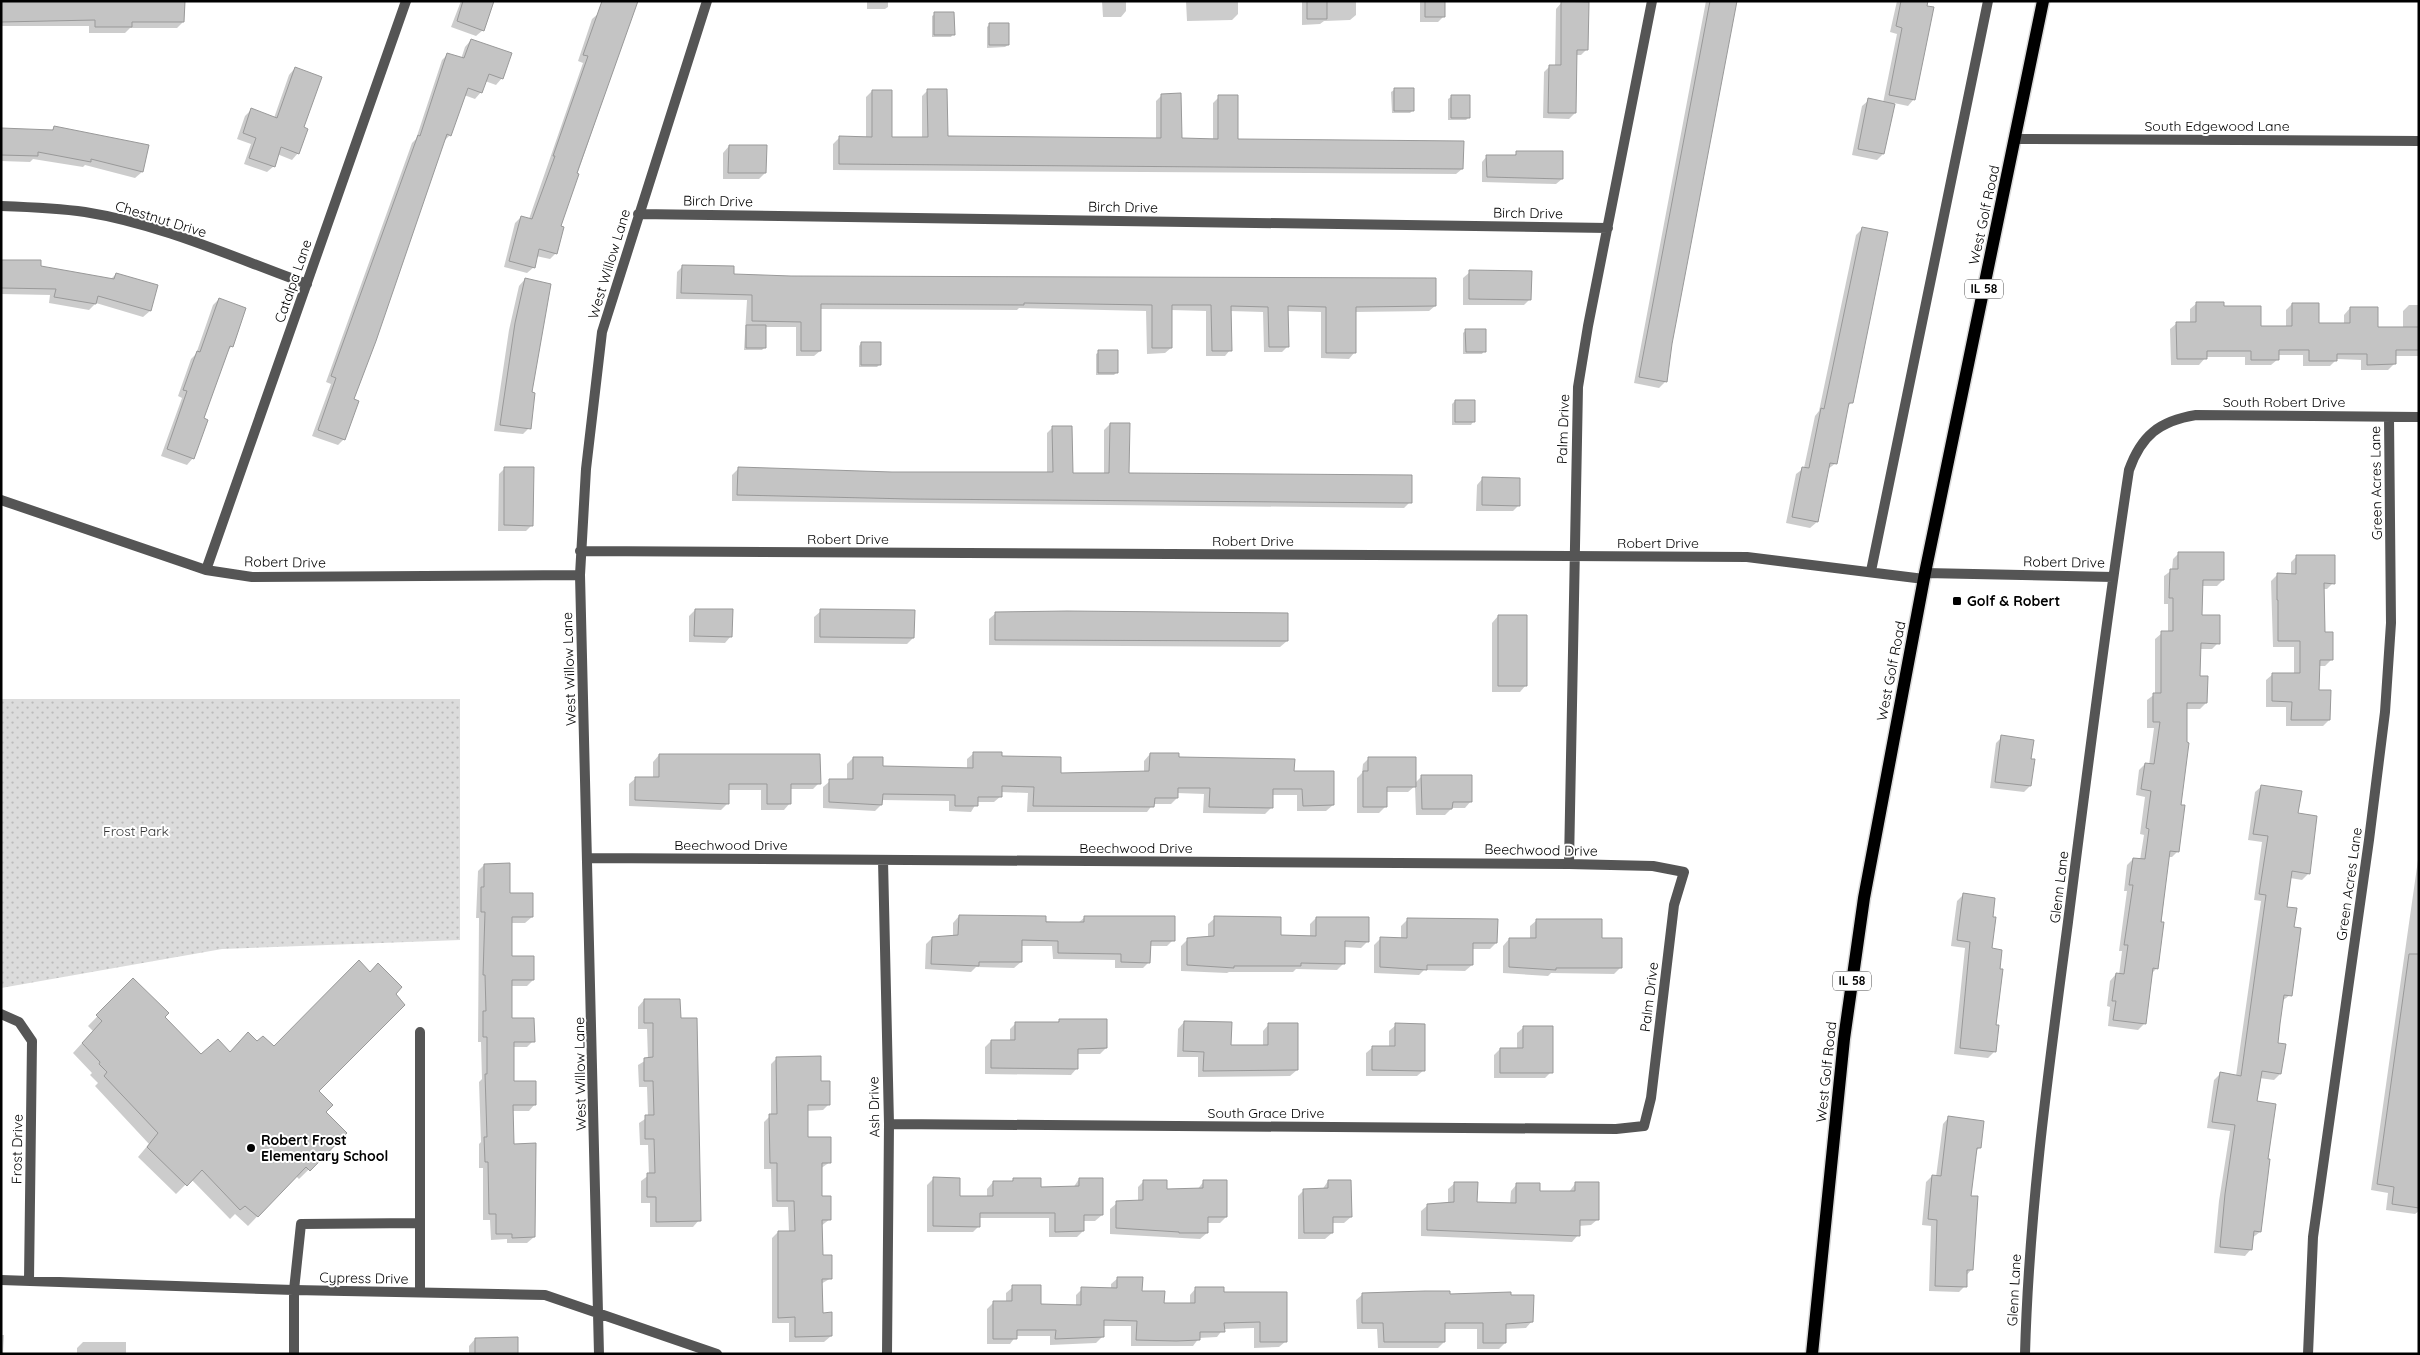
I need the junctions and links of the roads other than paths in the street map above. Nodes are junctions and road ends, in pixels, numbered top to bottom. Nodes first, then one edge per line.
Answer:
1 (406, 1) edge
2 (707, 1) edge
3 (1652, 1) edge
4 (1988, 1) edge
5 (2043, 1) edge
6 (2015, 138) junction
7 (2419, 141) edge
8 (1, 206) edge
9 (638, 214) junction
10 (1608, 228) junction
11 (307, 284) junction
12 (2388, 417) junction
13 (2419, 417) edge
14 (2152, 432) joint
15 (1, 500) edge
16 (580, 551) junction
17 (1574, 556) junction
18 (206, 570) junction
19 (1871, 571) junction
20 (580, 575) junction
21 (1924, 576) junction
22 (2113, 577) junction
23 (588, 858) junction
24 (884, 860) junction
25 (1569, 864) junction
26 (1684, 872) joint
27 (1, 1014) edge
28 (420, 1032) dead end
29 (889, 1124) junction
30 (1644, 1126) joint
31 (420, 1223) junction
32 (1, 1280) edge
33 (29, 1280) junction
34 (294, 1290) junction
35 (420, 1292) junction
36 (599, 1312) junction
37 (294, 1354) edge
38 (599, 1354) edge
39 (717, 1354) edge
40 (887, 1354) edge
41 (1812, 1354) edge
42 (2025, 1354) edge
43 (2308, 1354) edge

1 - 11 street, Catalpa Lane
2 - 9 street, West Willow Lane
3 - 10 street, Palm Drive
4 - 19 street
5 - 6 main road, West Golf Road / IL 58
6 - 7 street, South Edgewood Lane
6 - 21 main road, West Golf Road / IL 58
8 - 11 street, Chestnut Drive
9 - 10 street, Birch Drive
9 - 16 street, West Willow Lane
10 - 17 street, Palm Drive
11 - 18 street, Catalpa Lane
12 - 13 street, South Robert Drive
12 - 14 street, South Robert Drive
12 - 43 street, Green Acres Lane
14 - 22 street, Glenn Lane
15 - 18 street, Robert Drive
16 - 17 street, Robert Drive
16 - 20 street, West Willow Lane
17 - 19 street, Robert Drive
17 - 25 street, Palm Drive
18 - 20 street, Robert Drive
19 - 21 street, Robert Drive
20 - 23 street, West Willow Lane
21 - 22 street, Robert Drive
21 - 41 main road, West Golf Road / IL 58
22 - 42 street, Glenn Lane
23 - 24 street, Beechwood Drive
23 - 36 street, West Willow Lane
24 - 25 street, Beechwood Drive
24 - 29 street, Ash Drive
25 - 26 street, Beechwood Drive
26 - 30 street, Palm Drive
27 - 33 street, Frost Drive
28 - 31 street
29 - 30 street, South Grace Drive
29 - 40 street, Ash Drive
31 - 34 street
31 - 35 street
32 - 33 street, Cypress Drive
33 - 34 street, Cypress Drive
34 - 35 street, Cypress Drive
34 - 37 street
35 - 36 street, Cypress Drive
36 - 38 street, West Willow Lane
36 - 39 street, Cypress Drive

